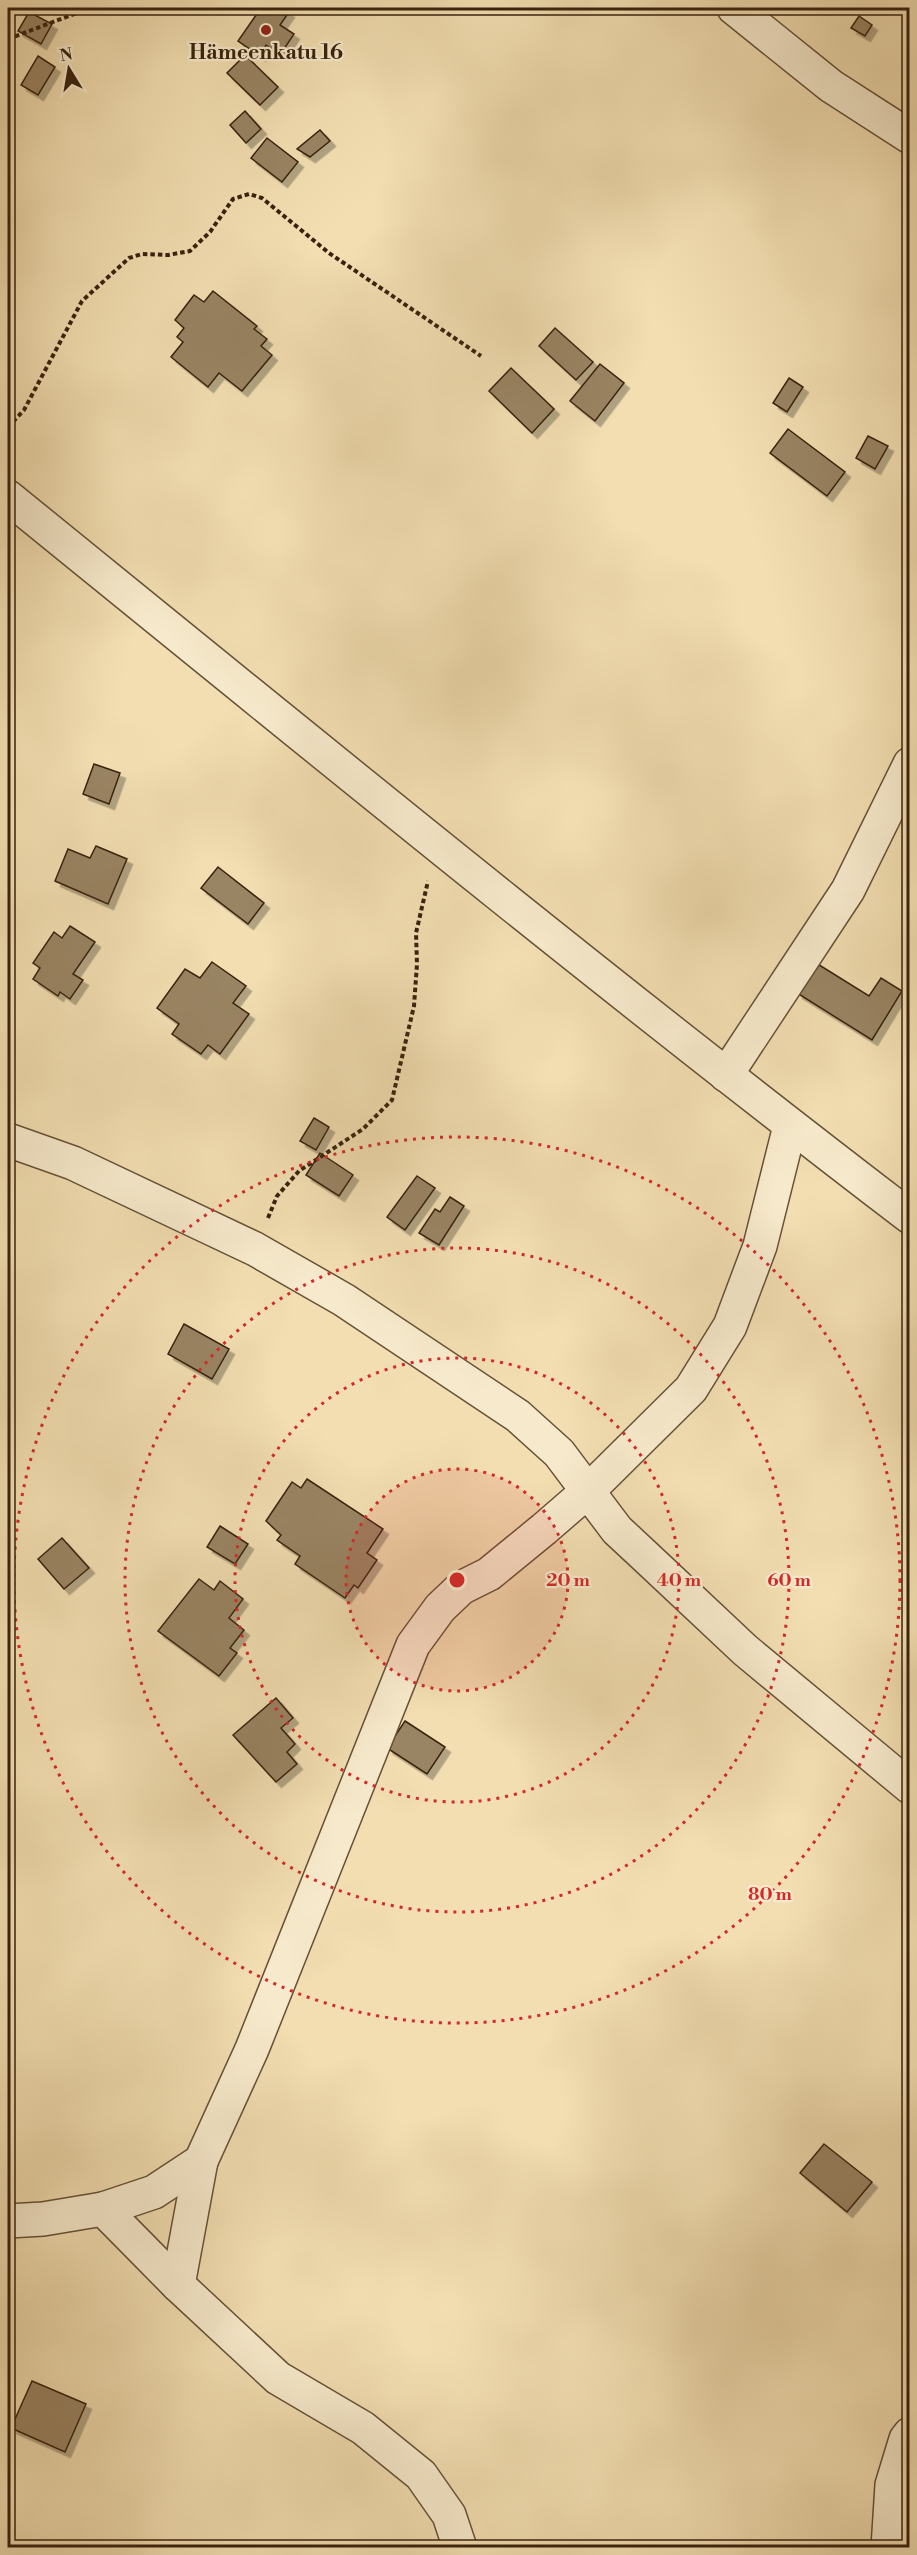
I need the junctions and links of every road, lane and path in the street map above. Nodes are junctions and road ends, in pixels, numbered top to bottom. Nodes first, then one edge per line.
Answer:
1 (90, 8) edge
2 (734, 8) edge
3 (8, 39) edge
4 (909, 138) edge
5 (481, 356) dead end
6 (8, 427) edge
7 (8, 497) edge
8 (909, 764) edge
9 (435, 844) junction
10 (726, 1075) junction
11 (790, 1126) junction
12 (8, 1140) edge
13 (909, 1217) edge
14 (255, 1249) junction
15 (588, 1490) junction
16 (909, 1787) edge
17 (201, 2161) junction
18 (102, 2209) junction
19 (8, 2222) edge
20 (177, 2285) junction
21 (909, 2434) edge
22 (460, 2547) edge
23 (888, 2547) edge

1 - 3 path
2 - 4 street
5 - 6 path
7 - 9 street
8 - 10 street
9 - 10 street
9 - 14 path
10 - 11 street
11 - 13 street
11 - 15 street
12 - 14 street
14 - 15 street
15 - 16 street
15 - 17 street
17 - 18 street
17 - 20 street
18 - 19 street
18 - 20 street
20 - 22 street
21 - 23 street

